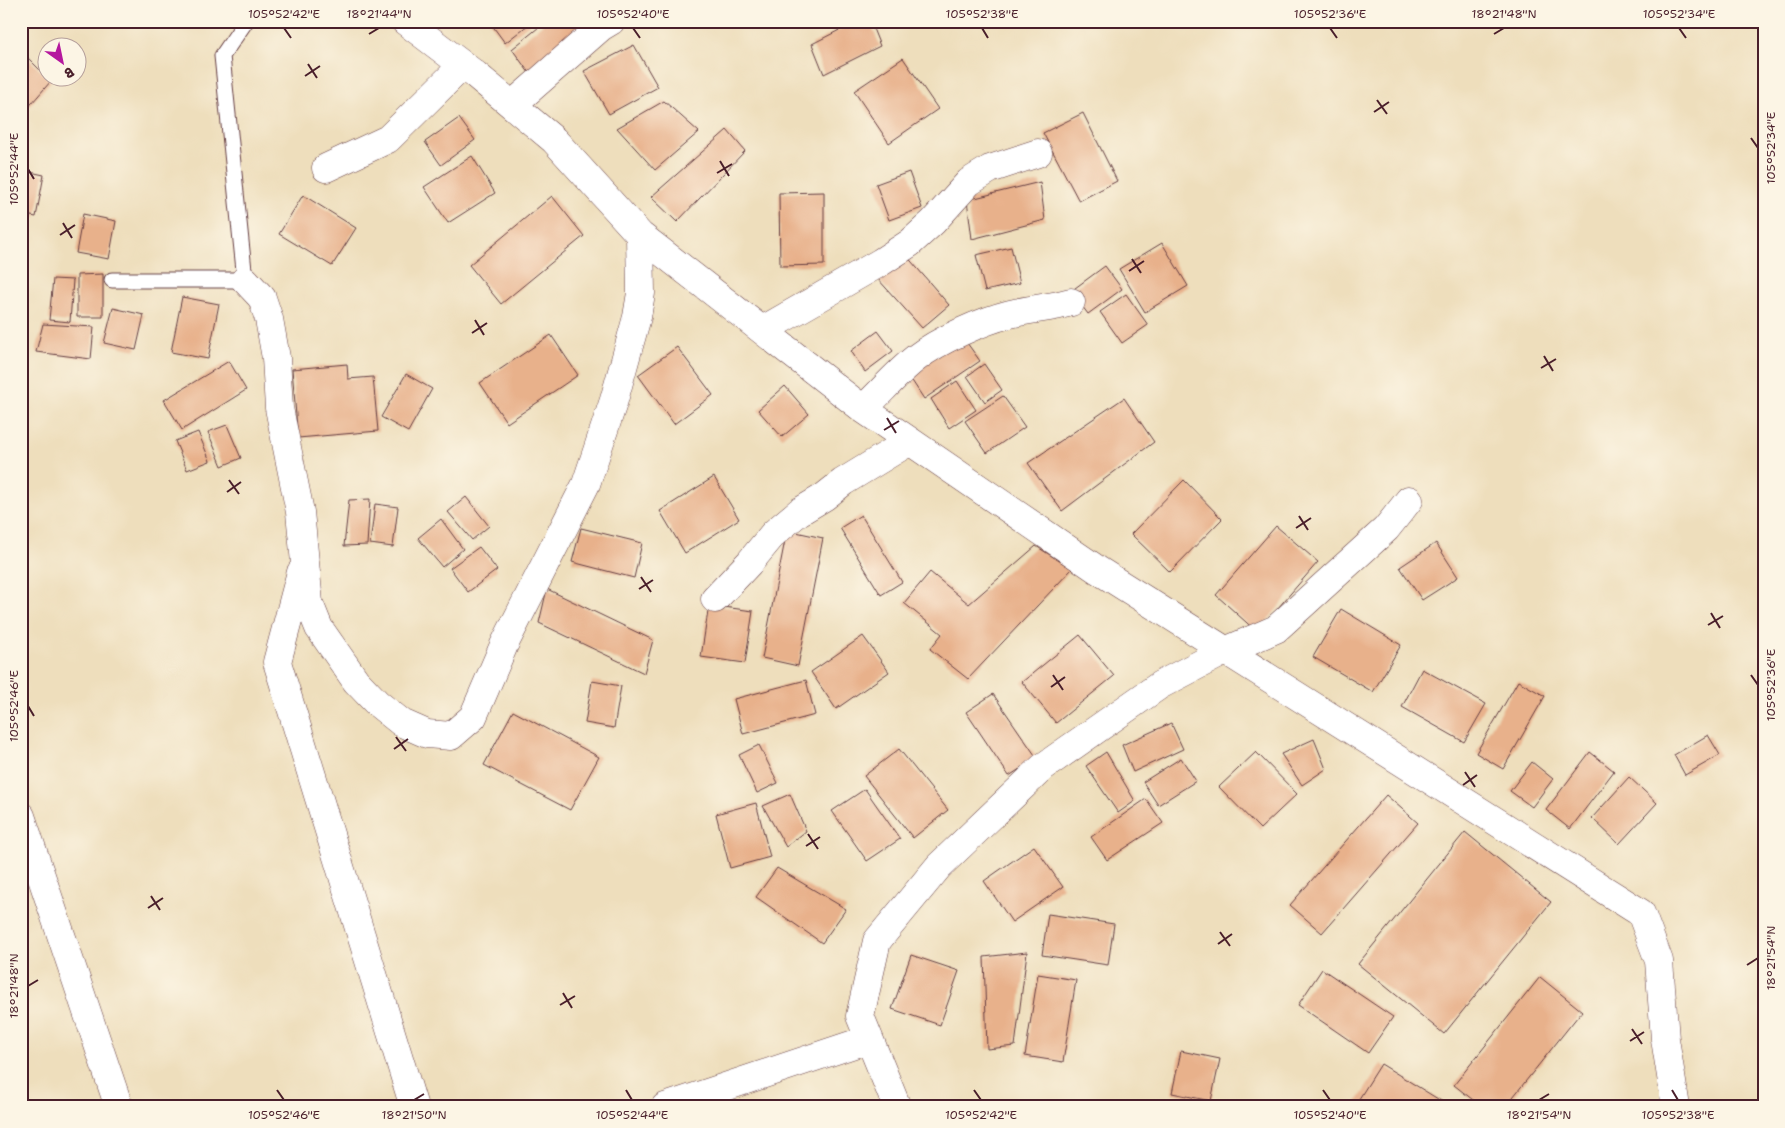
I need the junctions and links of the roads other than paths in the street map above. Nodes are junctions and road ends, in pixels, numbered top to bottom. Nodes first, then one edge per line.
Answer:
1 (246, 21) edge
2 (611, 21) edge
3 (416, 24) edge
4 (463, 65) junction
5 (512, 104) junction
6 (1038, 154) dead end
7 (326, 168) dead end
8 (640, 235) junction
9 (112, 280) dead end
10 (245, 280) junction
11 (1071, 302) dead end
12 (763, 330) junction
13 (863, 408) junction
14 (910, 441) junction
15 (1409, 500) dead end
16 (305, 557) junction
17 (715, 600) dead end
18 (1225, 651) junction
19 (21, 816) edge
20 (870, 1039) junction
21 (119, 1107) edge
22 (414, 1107) edge
23 (665, 1107) edge
24 (897, 1107) edge
25 (1676, 1107) edge

1 - 10 lane
2 - 5 street
3 - 4 street
4 - 5 street
4 - 7 street
5 - 8 street
6 - 12 street
8 - 12 street
8 - 16 street
9 - 10 lane
10 - 16 street
11 - 13 street
12 - 13 street
13 - 14 street
14 - 17 street
14 - 18 street
15 - 18 street
16 - 22 street
18 - 20 street
18 - 25 street
19 - 21 street
20 - 23 street
20 - 24 street

